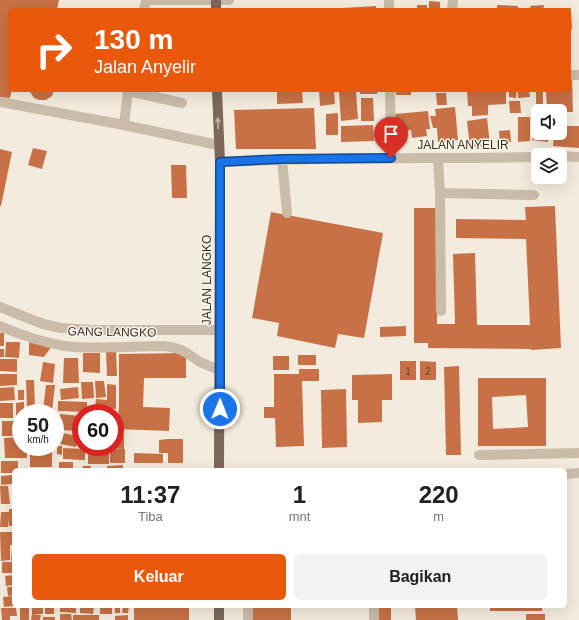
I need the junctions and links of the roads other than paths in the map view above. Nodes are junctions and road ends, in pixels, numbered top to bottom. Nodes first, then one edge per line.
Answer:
1 (146, 0) edge
2 (216, 0) edge
3 (229, 0) edge
4 (128, 92) edge
5 (132, 92) edge
6 (218, 92) edge
7 (390, 92) edge
8 (0, 102) edge
9 (182, 103) dead end
10 (124, 125) junction
11 (218, 145) junction
12 (567, 156) edge
13 (531, 157) edge
14 (579, 157) edge
15 (391, 158) junction
16 (282, 159) junction
17 (438, 159) junction
18 (220, 162) junction
19 (440, 194) junction
20 (534, 195) dead end
21 (287, 212) dead end
22 (0, 307) edge
23 (441, 311) dead end
24 (0, 326) edge
25 (220, 330) junction
26 (220, 371) junction
27 (579, 453) edge
28 (479, 455) dead end
29 (219, 468) edge
30 (579, 473) edge
31 (567, 474) edge
32 (219, 608) edge
33 (248, 608) edge
34 (374, 608) edge
35 (219, 620) edge
36 (248, 620) edge
37 (374, 620) edge

1 - 2 street
2 - 3 street
4 - 10 street
5 - 9 street
11 -> 6 main road, JALAN LANGKO
7 - 15 street
8 - 10 street
10 - 11 street
11 - 18 main road, JALAN LANGKO
12 - 14 street
13 - 17 street, JALAN ANYELIR
15 - 16 street, JALAN ANYELIR
15 - 17 street, JALAN ANYELIR
16 - 18 street, JALAN ANYELIR
16 - 21 street
17 - 19 street
18 - 25 main road, JALAN LANGKO
19 - 20 street
19 - 23 street
22 - 25 street
24 - 26 street, GANG LANGKO
25 - 26 main road, JALAN LANGKO
26 - 29 main road, JALAN LANGKO
27 - 28 street
30 - 31 street
32 - 35 main road
33 - 36 street
34 - 37 street

